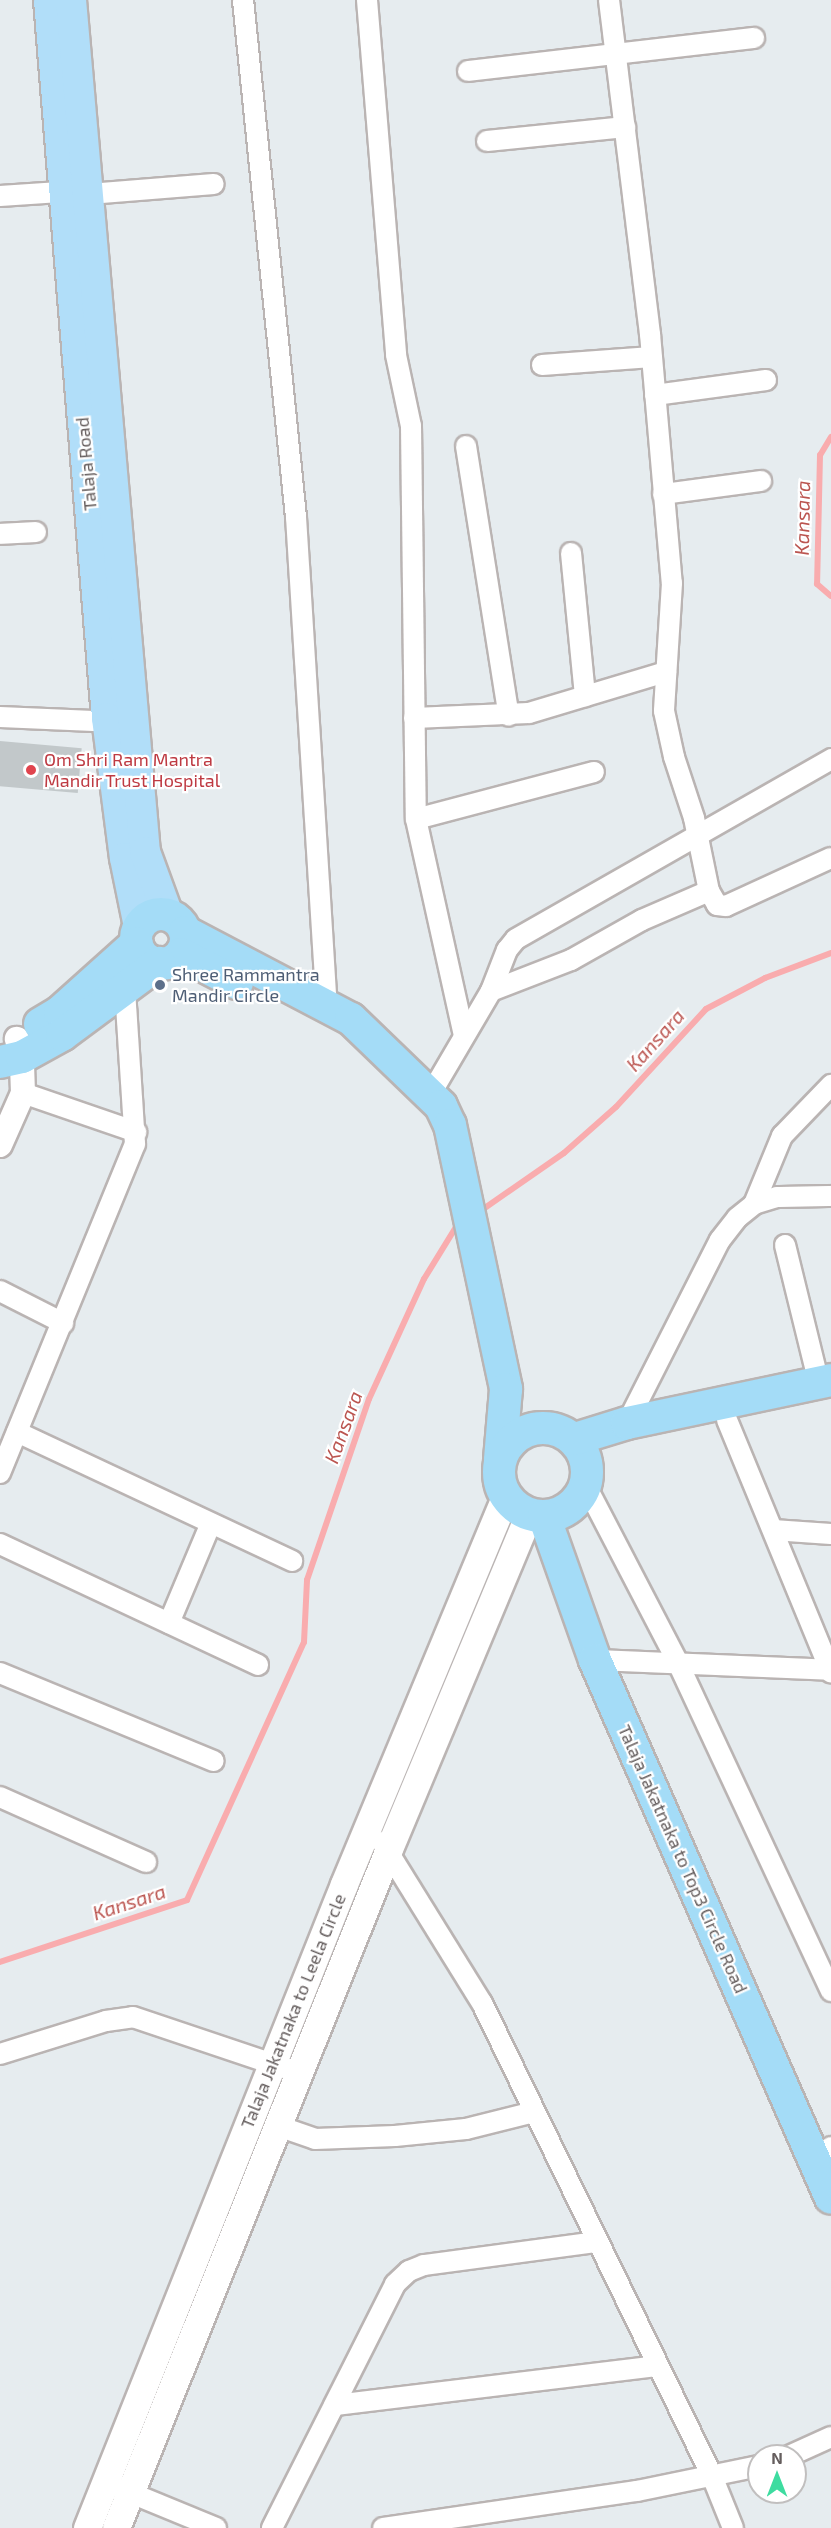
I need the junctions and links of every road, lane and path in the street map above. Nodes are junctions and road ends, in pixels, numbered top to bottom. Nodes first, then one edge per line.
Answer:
1 (49, 0) edge
2 (71, 0) edge
3 (243, 0) edge
4 (367, 0) edge
5 (609, 0) edge
6 (754, 38) dead end
7 (616, 55) junction
8 (468, 71) dead end
9 (625, 127) junction
10 (487, 141) dead end
11 (214, 184) dead end
12 (80, 192) junction
13 (0, 196) edge
14 (652, 357) junction
15 (542, 365) dead end
16 (766, 380) dead end
17 (655, 395) junction
18 (466, 446) dead end
19 (761, 481) dead end
20 (663, 494) junction
21 (36, 532) dead end
22 (0, 534) edge
23 (571, 553) dead end
24 (666, 672) junction
25 (585, 696) junction
26 (0, 717) edge
27 (509, 717) junction
28 (414, 718) junction
29 (121, 722) junction
30 (831, 759) edge
31 (594, 772) dead end
32 (416, 819) junction
33 (697, 837) junction
34 (831, 858) edge
35 (709, 891) junction
36 (161, 939) junction
37 (125, 989) junction
38 (491, 991) junction
39 (327, 1006) junction
40 (464, 1036) junction
41 (10, 1051) edge
42 (389, 1056) junction
43 (831, 1085) edge
44 (23, 1093) junction
45 (429, 1095) junction
46 (136, 1132) junction
47 (0, 1145) edge
48 (831, 1196) edge
49 (754, 1204) junction
50 (785, 1245) dead end
51 (0, 1291) edge
52 (63, 1323) junction
53 (505, 1386) junction
54 (827, 1387) edge
55 (727, 1420) junction
56 (627, 1423) junction
57 (546, 1427) junction
58 (17, 1432) junction
59 (500, 1459) junction
60 (582, 1460) junction
61 (0, 1473) edge
62 (526, 1509) junction
63 (211, 1523) junction
64 (773, 1530) junction
65 (831, 1534) edge
66 (0, 1544) edge
67 (292, 1561) dead end
68 (169, 1623) junction
69 (595, 1660) junction
70 (678, 1663) junction
71 (258, 1665) dead end
72 (831, 1671) edge
73 (0, 1673) edge
74 (214, 1761) dead end
75 (0, 1797) edge
76 (370, 1822) junction
77 (388, 1851) junction
78 (146, 1862) dead end
79 (831, 1991) edge
80 (0, 2054) edge
81 (271, 2066) junction
82 (299, 2073) junction
83 (534, 2112) junction
84 (278, 2126) junction
85 (823, 2154) edge
86 (831, 2198) edge
87 (596, 2242) junction
88 (657, 2366) junction
89 (335, 2405) junction
90 (831, 2437) edge
91 (807, 2448) edge
92 (747, 2469) edge
93 (712, 2476) junction
94 (105, 2483) junction
95 (131, 2493) junction
96 (87, 2528) edge
97 (116, 2528) edge
98 (216, 2528) edge
99 (272, 2528) edge
100 (383, 2528) edge
101 (733, 2528) edge

1 - 12 main road, Talaja Road
2 - 12 main road, Talaja Road
3 - 39 street
4 - 28 street
5 - 7 street
6 - 7 street
7 - 8 street
7 - 9 street
9 - 10 street
9 - 14 street
11 - 12 street
12 - 13 street
12 - 29 main road, Talaja Road
14 - 15 street
14 - 17 street
16 - 17 street
17 - 20 street
18 - 27 street
19 - 20 street
20 - 24 street
21 - 22 street
23 - 25 street
24 - 25 street
24 - 33 street
25 - 27 street
26 - 29 street
27 - 28 street
28 - 32 street
29 - 36 main road, Talaja Road
30 - 33 street
31 - 32 street
32 - 40 street
33 - 35 street
33 - 38 street
34 - 35 street
35 - 38 street
36 - 37 highway
36 - 39 highway
36 - 41 highway
36 - 42 highway
37 - 41 highway
37 - 46 street
38 - 40 street
39 - 42 highway
40 - 45 street
41 - 44 street
42 - 45 highway
43 - 49 street
44 - 46 street
44 - 47 street
45 - 53 highway
46 - 52 street
48 - 49 street
49 - 56 street
50 - 54 street
51 - 52 street
52 - 58 street
53 - 57 highway
53 - 59 highway
54 - 55 highway
54 - 56 highway
55 - 60 highway
55 - 64 street
56 - 60 highway
57 - 59 highway
57 - 60 highway
58 - 61 street
58 - 63 street
59 - 62 highway
60 - 62 highway
60 - 70 street
62 - 69 highway, Talaja Jakatnaka to Top3 Circle Road
62 - 76 main road, Talaja Jakatnaka to Leela Circle
62 - 77 main road, Talaja Jakatnaka to Leela Circle
63 - 67 street
63 - 68 street
64 - 65 street
64 - 72 street
66 - 68 street
68 - 71 street
69 - 70 street
69 - 85 highway, Talaja Jakatnaka to Top3 Circle Road
70 - 72 street
70 - 79 street
73 - 74 street
75 - 78 street
76 - 77 street
76 - 81 main road, Talaja Jakatnaka to Leela Circle
77 - 82 main road, Talaja Jakatnaka to Leela Circle
77 - 83 street
80 - 81 street
81 - 82 street
81 - 94 main road, Talaja Jakatnaka to Leela Circle
82 - 84 main road, Talaja Jakatnaka to Leela Circle
83 - 84 street
83 - 87 street
84 - 95 main road, Talaja Jakatnaka to Leela Circle
85 - 86 highway, Talaja Jakatnaka to Top3 Circle Road
87 - 88 street
87 - 89 street
88 - 89 street
88 - 93 street
89 - 99 street
90 - 91 street
92 - 93 street
93 - 100 street
93 - 101 street
94 - 95 street
94 - 96 main road, Talaja Jakatnaka to Leela Circle
95 - 97 main road, Talaja Jakatnaka to Leela Circle
95 - 98 street

